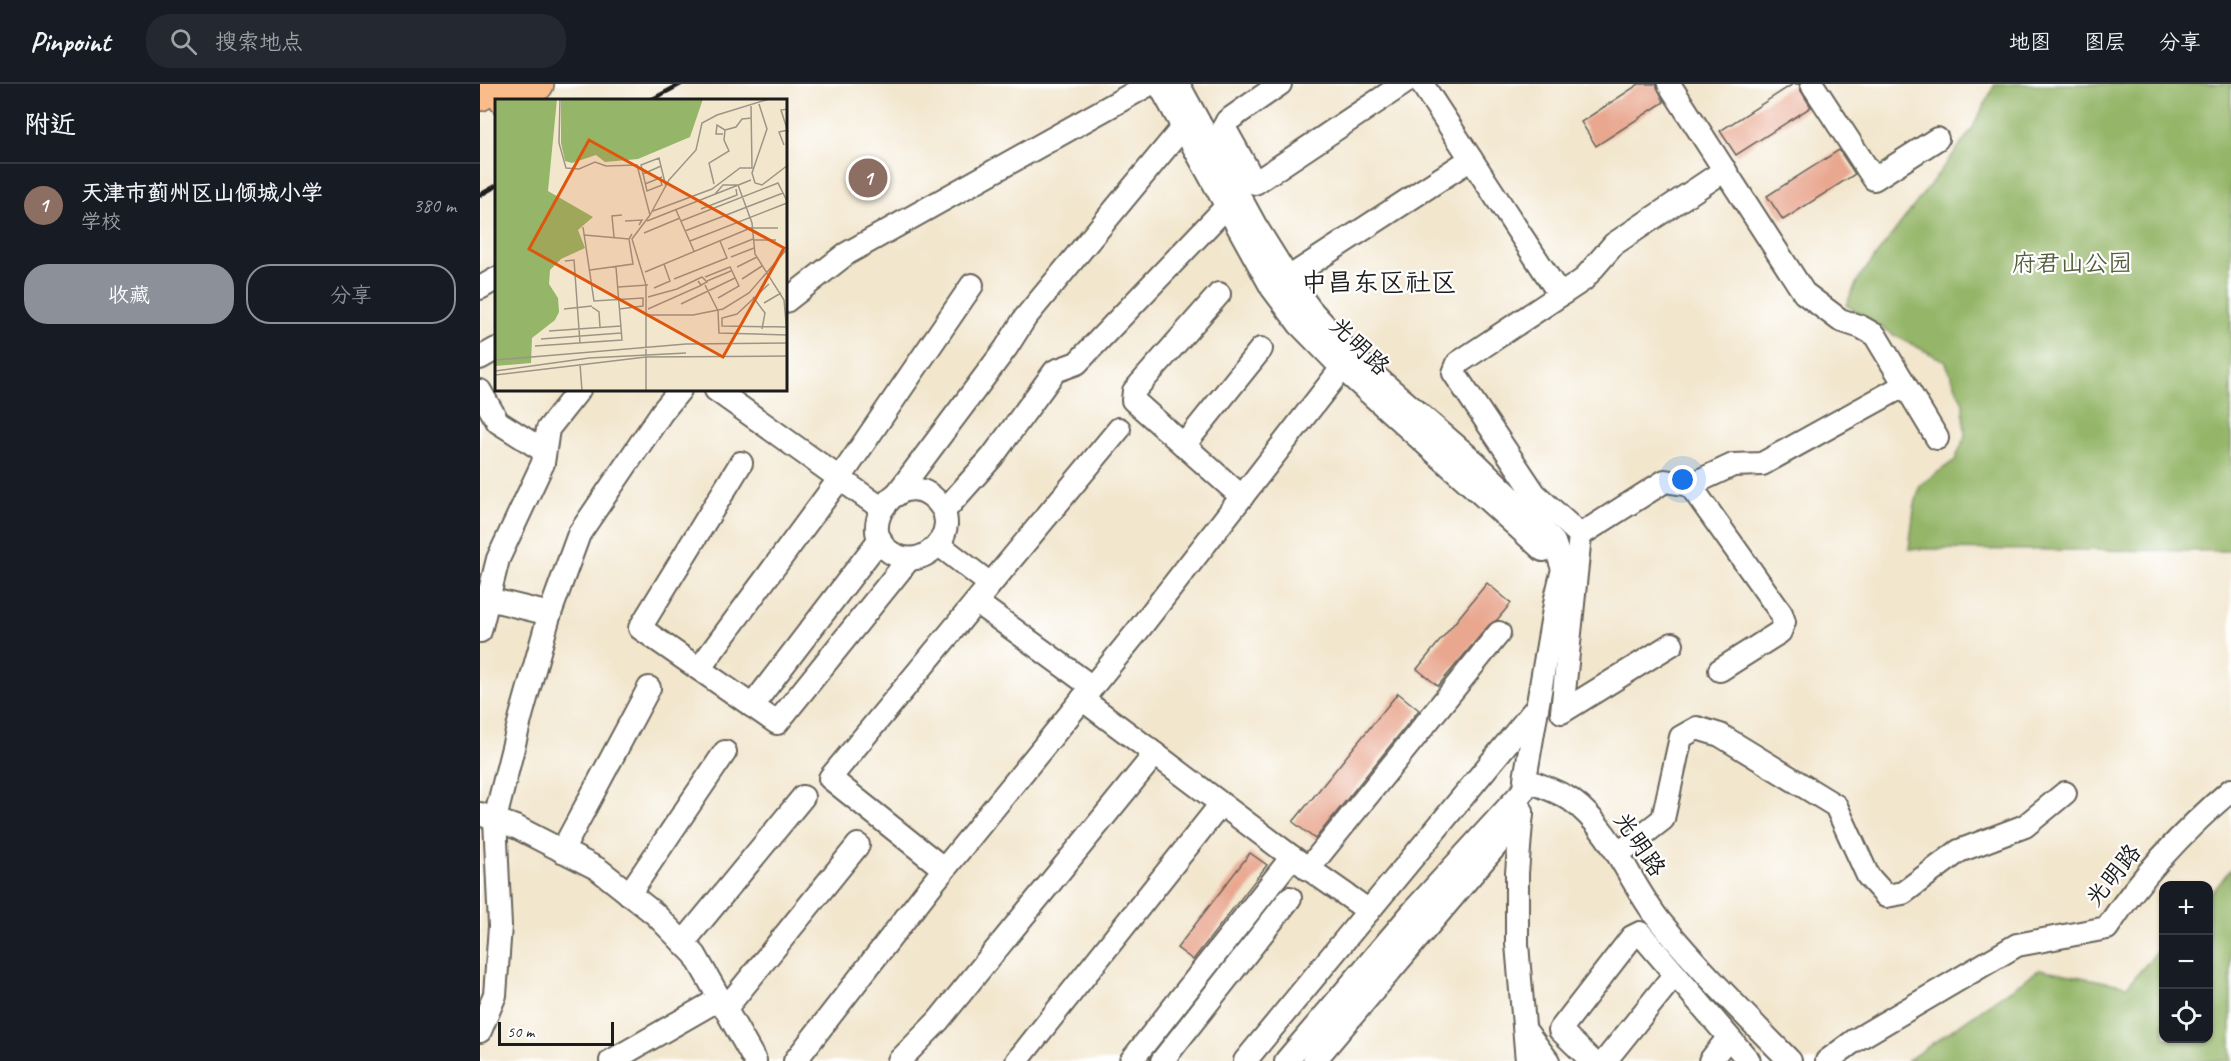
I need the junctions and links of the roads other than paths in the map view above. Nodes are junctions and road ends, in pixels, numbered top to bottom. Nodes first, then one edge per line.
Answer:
1 (498, 84) edge
2 (537, 84) edge
3 (1150, 84) edge
4 (1159, 84) edge
5 (1178, 84) edge
6 (1280, 84) edge
7 (1403, 84) edge
8 (1422, 84) edge
9 (1669, 84) edge
10 (1812, 84) edge
11 (480, 94) edge
12 (508, 99) edge
13 (495, 106) edge
14 (480, 114) edge
15 (1183, 127) junction
16 (1936, 140) dead end
17 (1471, 159) junction
18 (1725, 170) junction
19 (1226, 207) junction
20 (495, 280) edge
21 (1280, 283) junction
22 (972, 285) dead end
23 (480, 288) edge
24 (1219, 294) dead end
25 (1560, 295) junction
26 (788, 299) edge
27 (1261, 349) dead end
28 (495, 350) edge
29 (480, 358) edge
30 (1342, 368) junction
31 (1905, 386) junction
32 (480, 390) edge
33 (577, 392) edge
34 (678, 392) edge
35 (719, 392) edge
36 (489, 427) edge
37 (1119, 429) dead end
38 (1937, 438) dead end
39 (1184, 445) junction
40 (544, 451) junction
41 (741, 463) dead end
42 (840, 478) junction
43 (1690, 485) junction
44 (1242, 497) junction
45 (889, 501) junction
46 (944, 511) junction
47 (1580, 535) junction
48 (880, 539) junction
49 (938, 544) junction
50 (909, 559) junction
51 (1563, 569) junction
52 (990, 584) junction
53 (484, 598) edge
54 (976, 602) junction
55 (550, 614) junction
56 (480, 631) edge
57 (1499, 633) dead end
58 (1672, 644) dead end
59 (699, 669) junction
60 (1720, 670) dead end
61 (649, 688) dead end
62 (1087, 693) junction
63 (752, 706) junction
64 (1537, 707) junction
65 (725, 752) dead end
66 (1155, 754) junction
67 (1525, 785) junction
68 (2231, 790) edge
69 (2065, 794) dead end
70 (803, 797) dead end
71 (1221, 804) junction
72 (1522, 815) junction
73 (488, 817) edge
74 (858, 845) dead end
75 (562, 851) junction
76 (1618, 854) junction
77 (1300, 863) junction
78 (944, 869) junction
79 (629, 894) junction
80 (1290, 898) dead end
81 (1369, 911) junction
82 (684, 943) junction
83 (1675, 974) junction
84 (724, 1003) junction
85 (1525, 1030) junction
86 (480, 1031) edge
87 (1728, 1038) junction
88 (611, 1061) edge
89 (755, 1061) edge
90 (795, 1061) edge
91 (899, 1061) edge
92 (1017, 1061) edge
93 (1131, 1061) edge
94 (1162, 1061) edge
95 (1245, 1061) edge
96 (1286, 1061) edge
97 (1314, 1061) edge
98 (1527, 1061) edge
99 (1548, 1061) edge
100 (1592, 1061) edge
101 (1605, 1061) edge
102 (1710, 1061) edge
103 (1749, 1061) edge
104 (1790, 1061) edge
105 (1827, 1061) edge

1 - 11 highway
2 - 12 highway
3 - 26 street
4 - 15 street, 光明路
5 - 21 street, 光明路
6 - 7 street
8 - 17 street
9 - 18 street
10 - 16 street
13 - 14 highway
15 - 19 street, 光明路
15 - 45 street
17 - 21 street
17 - 25 street
18 - 25 street
18 - 31 street
19 - 21 street, 光明路
19 - 46 street
20 - 23 street
21 - 30 street, 光明路
21 - 51 street, 光明路
22 - 42 street
24 - 39 street
25 - 47 street
27 - 39 street
28 - 29 street
30 - 44 street
30 - 51 street, 光明路
31 - 38 street
31 - 43 street
32 - 36 street
33 - 40 street
34 - 55 street
35 - 42 street
36 - 40 street
37 - 52 street
39 - 44 street
40 - 53 street
41 - 59 street
42 - 45 street
42 - 59 street
43 - 47 street
43 - 60 street
44 - 62 street
45 - 46 street
45 - 48 street
46 - 49 street
47 - 58 street
48 - 50 street
48 - 63 street
49 - 50 street
49 - 52 street
50 - 63 street
51 - 64 street
52 - 54 street
53 - 55 street
53 - 56 street
54 - 62 street
54 - 78 street
55 - 73 street
57 - 77 street
59 - 63 street
61 - 75 street
62 - 66 street
62 - 78 street
64 - 67 street
64 - 81 street
65 - 79 street
66 - 71 street
66 - 91 street
67 - 72 street
67 - 76 street, 光明路
67 - 96 street
68 - 105 street, 光明路
69 - 76 street
70 - 82 street
71 - 77 street
71 - 92 street
72 - 85 street
72 - 97 street
73 - 75 street
73 - 86 street
74 - 84 street
75 - 79 street
76 - 104 street, 光明路
77 - 81 street
77 - 93 street
78 - 90 street
79 - 82 street
80 - 94 street
81 - 95 street
82 - 84 street
83 - 87 street
83 - 100 street
83 - 101 street
84 - 88 street
84 - 89 street
85 - 98 street
85 - 99 street
87 - 102 street
87 - 103 street

